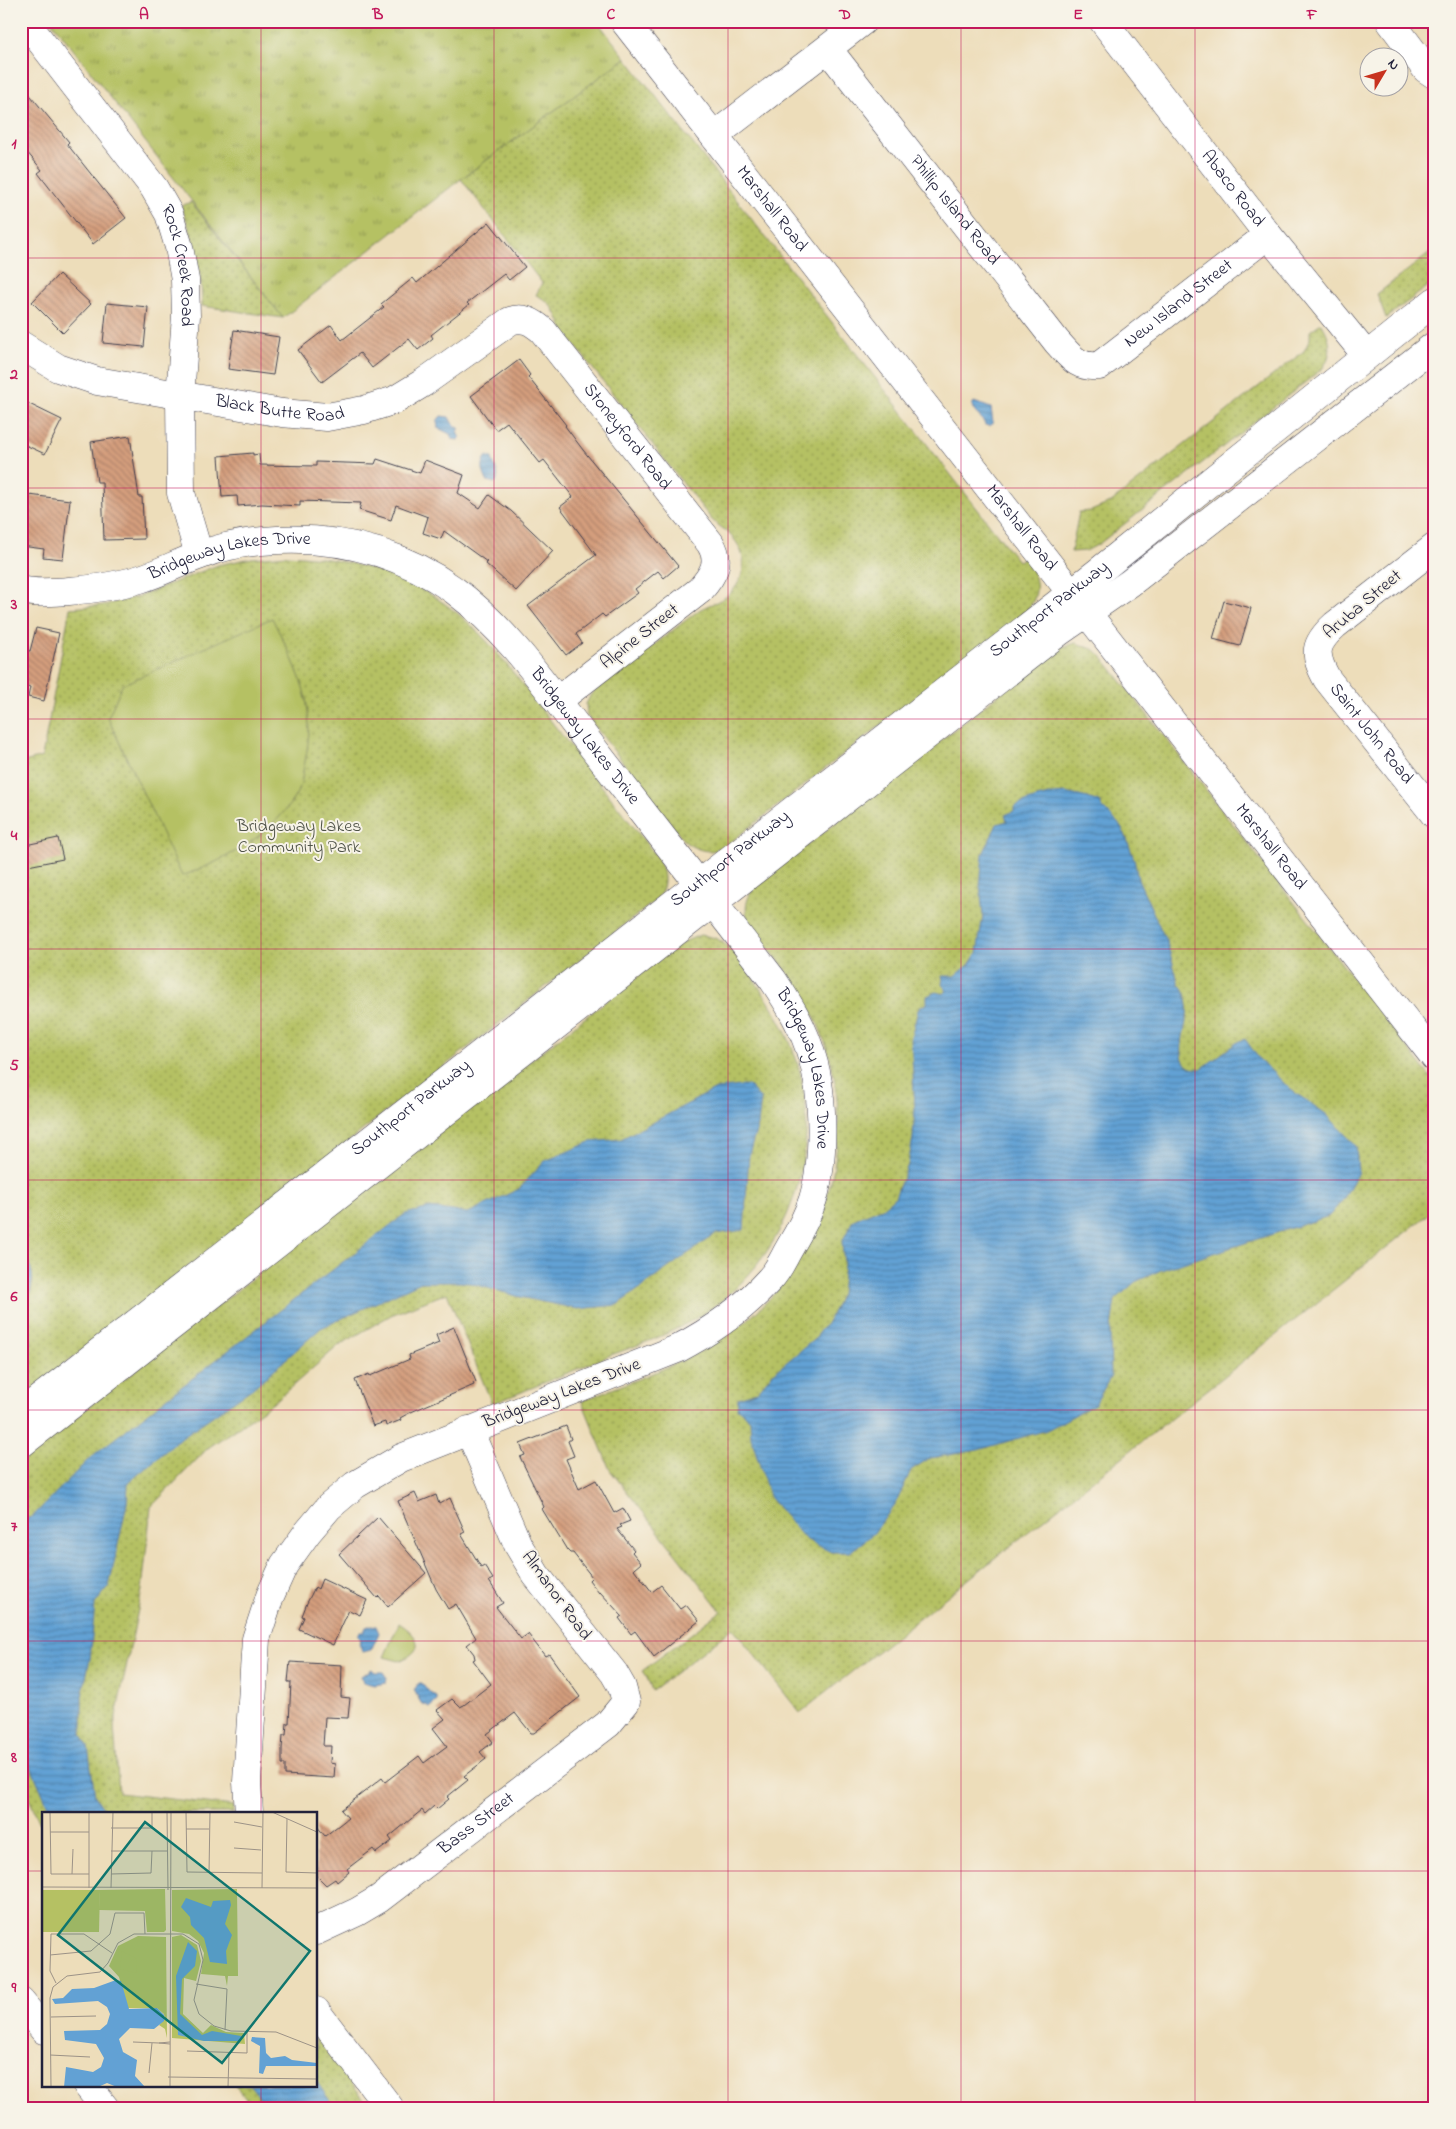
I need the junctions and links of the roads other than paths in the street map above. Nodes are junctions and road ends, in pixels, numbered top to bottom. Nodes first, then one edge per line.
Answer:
1 (25, 21) edge
2 (624, 21) edge
3 (863, 21) edge
4 (1103, 21) edge
5 (1390, 21) edge
6 (828, 49) junction
7 (1435, 75) edge
8 (714, 136) junction
9 (1268, 235) junction
10 (1435, 301) edge
11 (521, 319) joint
12 (21, 345) edge
13 (1435, 345) edge
14 (1366, 355) junction
15 (1087, 367) joint
16 (180, 396) junction
17 (1435, 547) edge
18 (198, 555) junction
19 (716, 566) joint
20 (21, 590) edge
21 (1079, 602) junction
22 (1317, 647) joint
23 (557, 701) junction
24 (1435, 815) edge
25 (706, 894) junction
26 (1435, 1058) edge
27 (21, 1413) edge
28 (469, 1430) junction
29 (21, 1444) edge
30 (626, 1702) joint
31 (249, 1812) edge
32 (318, 1929) edge
33 (21, 2002) edge
34 (318, 2015) edge
35 (42, 2028) edge
36 (88, 2086) edge
37 (105, 2108) edge
38 (390, 2108) edge

1 - 16 street, Rock Creek Road
2 - 8 street, Marshall Road
3 - 6 street
4 - 9 street, Abaco Road
5 - 7 street
6 - 8 street
6 - 15 street, Phillip Island Road
8 - 21 street, Marshall Road
9 - 14 street, Abaco Road
9 - 15 street, New Island Street
10 - 14 street, Southport Parkway
11 - 16 street, Black Butte Road
11 - 19 street, Stoneyford Road
12 - 16 street, Black Butte Road
13 - 21 street, Southport Parkway
14 - 21 street, Southport Parkway
16 - 18 street, Rock Creek Road
17 - 22 street, Aruba Street
18 - 20 street, Bridgeway Lakes Drive
18 - 23 street, Bridgeway Lakes Drive
19 - 23 street, Alpine Street
21 - 25 street, Southport Parkway
21 - 26 street, Marshall Road
22 - 24 street, Saint John Road
23 - 25 street, Bridgeway Lakes Drive
25 - 27 street, Southport Parkway
25 - 28 street, Bridgeway Lakes Drive
25 - 29 street, Southport Parkway
28 - 30 street, Almanor Road
28 - 31 street, Bridgeway Lakes Drive
30 - 32 street, Bass Street
33 - 35 street
34 - 38 street
36 - 37 street

